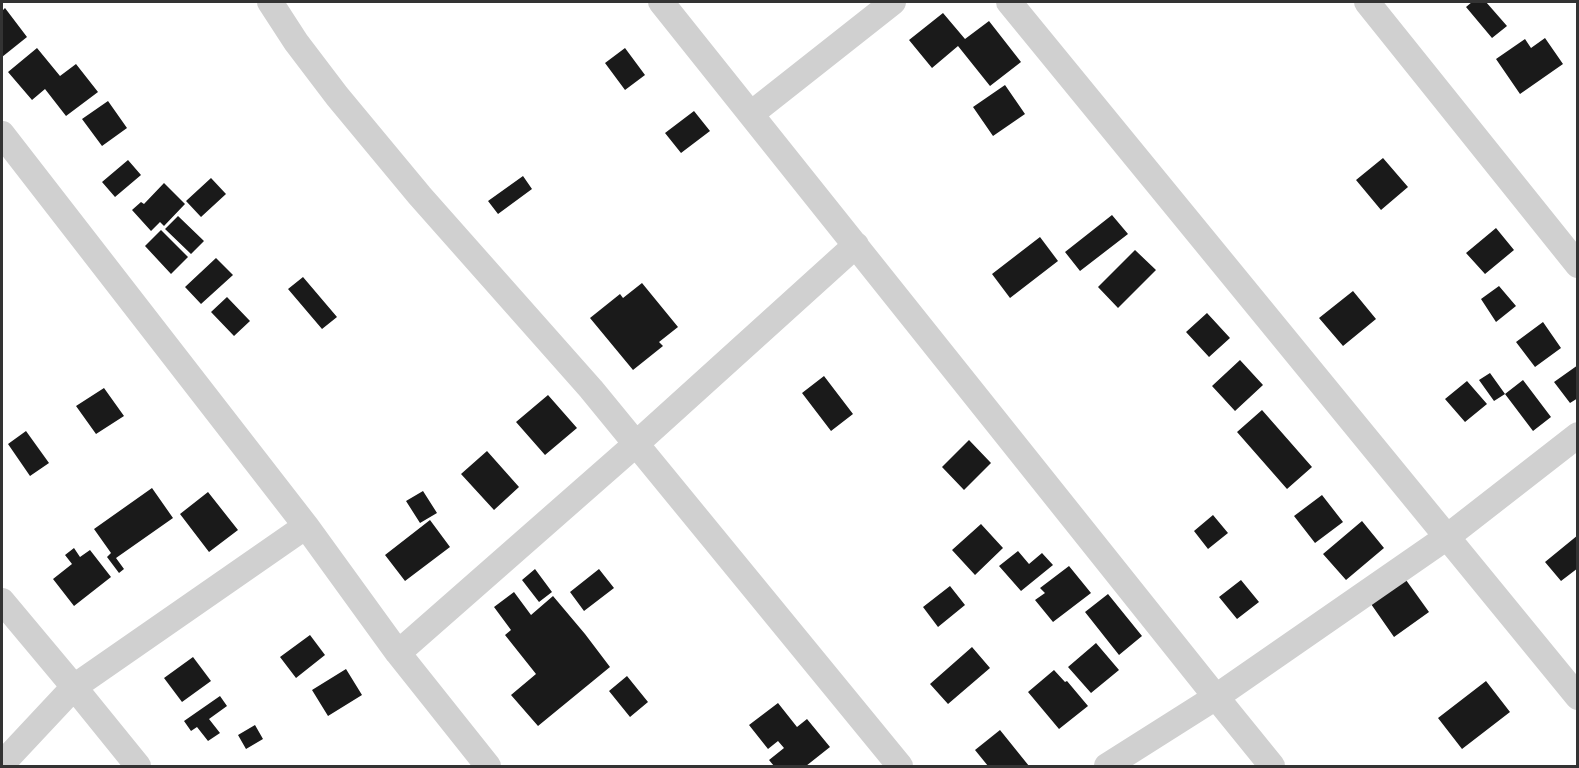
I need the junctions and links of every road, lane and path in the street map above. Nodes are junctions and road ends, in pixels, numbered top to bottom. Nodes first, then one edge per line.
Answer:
1 (270, 2) edge
2 (661, 2) edge
3 (893, 2) edge
4 (1009, 2) edge
5 (1367, 2) edge
6 (751, 114) junction
7 (2, 134) edge
8 (856, 245) junction
9 (1578, 265) edge
10 (1578, 435) edge
11 (636, 444) junction
12 (306, 526) junction
13 (1447, 537) junction
14 (2, 601) edge
15 (398, 653) junction
16 (74, 687) junction
17 (1216, 697) junction
18 (1578, 697) edge
19 (2, 764) edge
20 (138, 766) edge
21 (488, 766) edge
22 (900, 766) edge
23 (1107, 766) edge
24 (1272, 766) edge

1 - 11 street
2 - 6 street
3 - 6 street
4 - 13 street
5 - 9 street
6 - 8 street
7 - 12 street
8 - 11 street
8 - 17 street
10 - 13 street
11 - 15 street
11 - 22 street
12 - 15 street
12 - 16 street
13 - 17 street
13 - 18 street
14 - 16 street
15 - 21 street
16 - 19 street
16 - 20 street
17 - 23 street
17 - 24 street

